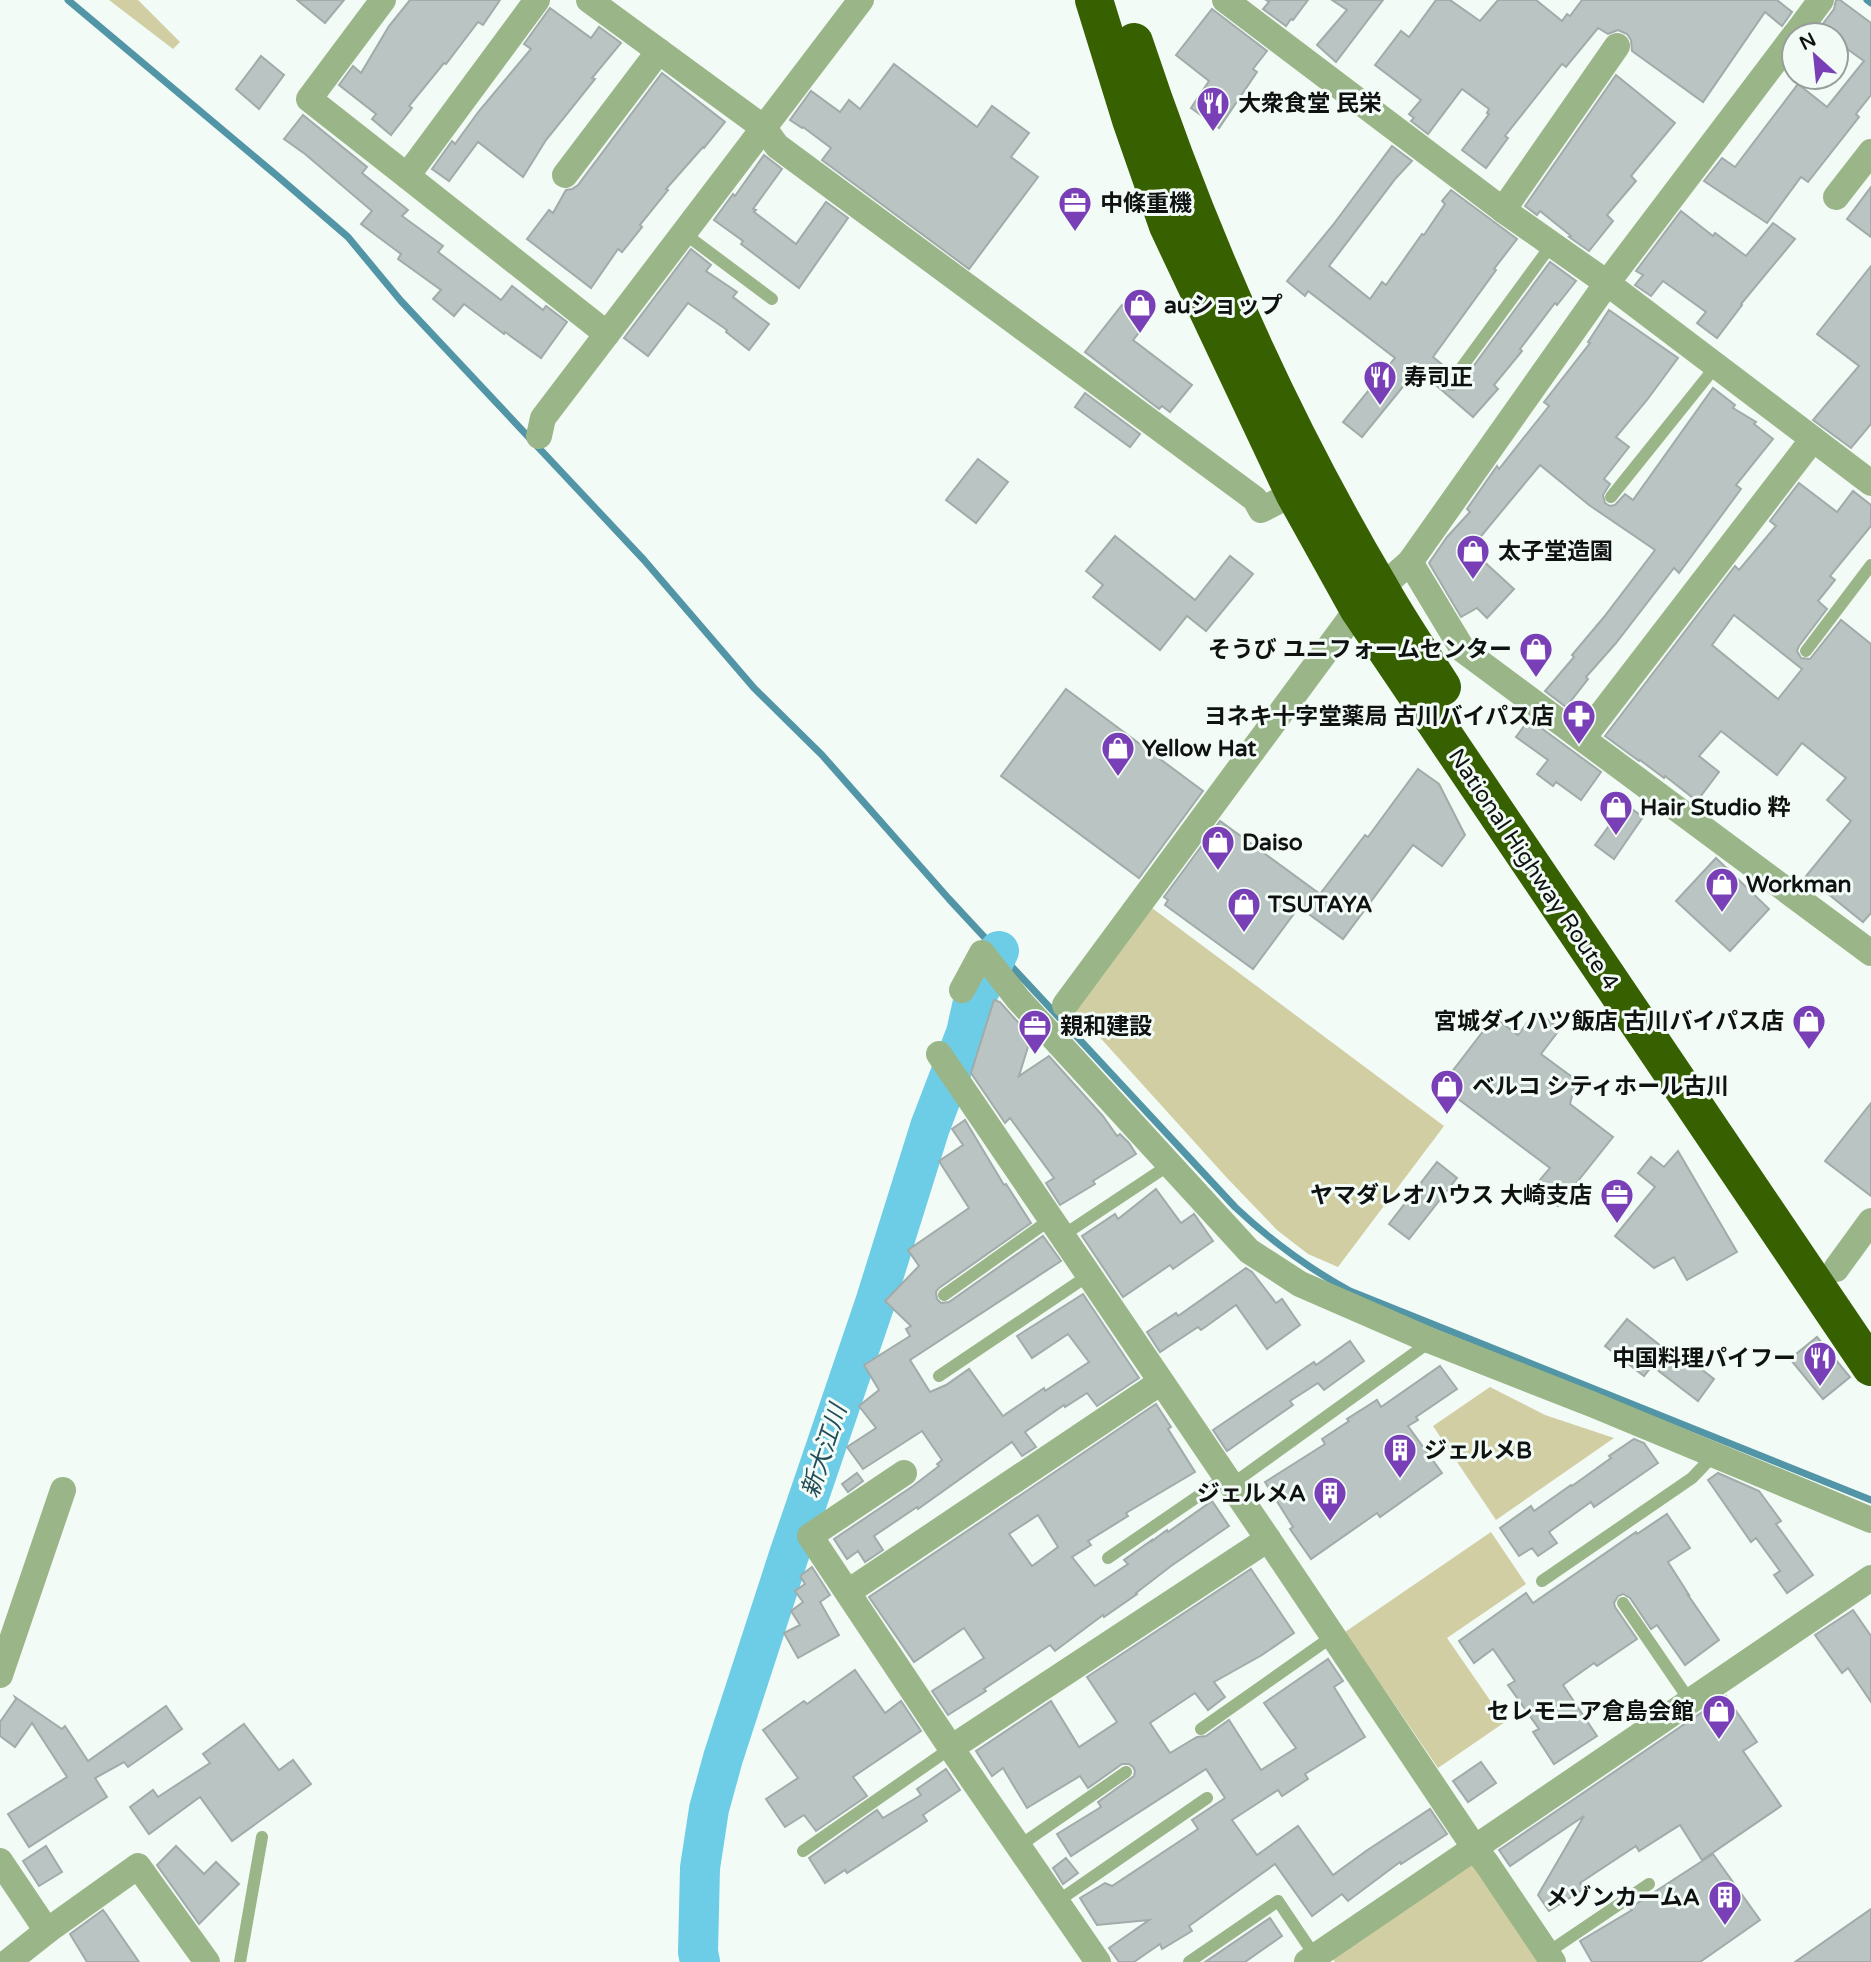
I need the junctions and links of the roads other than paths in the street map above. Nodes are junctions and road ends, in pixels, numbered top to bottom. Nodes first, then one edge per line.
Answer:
1 (383, 0) edge
2 (537, 0) edge
3 (590, 0) edge
4 (861, 0) edge
5 (1094, 0) edge
6 (1121, 0) edge
7 (1225, 0) edge
8 (1821, 0) edge
9 (1805, 21) edge
10 (1617, 46) dead end
11 (659, 51) junction
12 (1780, 54) edge
13 (764, 128) junction
14 (1871, 152) edge
15 (565, 175) dead end
16 (407, 176) junction
17 (1836, 197) dead end
18 (1503, 210) junction
19 (685, 234) junction
20 (1552, 243) junction
21 (1607, 283) junction
22 (772, 299) dead end
23 (607, 334) junction
24 (1716, 366) junction
25 (1451, 382) dead end
26 (539, 436) dead end
27 (1813, 439) junction
28 (1868, 475) edge
29 (1294, 493) junction
30 (1612, 497) dead end
31 (1410, 562) junction
32 (1871, 565) edge
33 (1369, 598) junction
34 (1806, 651) dead end
35 (1583, 738) junction
36 (1871, 953) edge
37 (972, 971) dead end
38 (1065, 1005) dead end
39 (939, 1054) dead end
40 (1169, 1165) junction
41 (1871, 1221) edge
42 (1056, 1228) junction
43 (1836, 1269) junction
44 (1089, 1275) junction
45 (944, 1295) dead end
46 (1871, 1321) edge
47 (1431, 1341) junction
48 (1871, 1367) edge
49 (939, 1377) dead end
50 (1161, 1382) junction
51 (1713, 1455) junction
52 (904, 1473) dead end
53 (1228, 1481) junction
54 (64, 1490) dead end
55 (1871, 1520) edge
56 (1268, 1539) junction
57 (1108, 1558) dead end
58 (1871, 1578) edge
59 (1542, 1581) dead end
60 (848, 1592) junction
61 (1623, 1603) dead end
62 (1333, 1636) junction
63 (0, 1675) edge
64 (1690, 1701) junction
65 (1201, 1729) dead end
66 (951, 1748) junction
67 (1126, 1772) dead end
68 (1207, 1798) dead end
69 (262, 1837) dead end
70 (1019, 1846) junction
71 (1474, 1847) junction
72 (803, 1851) dead end
73 (0, 1861) edge
74 (1649, 1884) dead end
75 (1058, 1901) junction
76 (47, 1931) junction
77 (1550, 1958) edge
78 (1311, 1959) edge
79 (8, 1962) edge
80 (207, 1962) edge
81 (240, 1962) edge
82 (1098, 1962) edge
83 (1189, 1962) edge

1 - 16 street
2 - 16 street
3 - 11 street
4 - 13 street
5 - 29 highway, National Highway Route 4
6 - 33 highway, National Highway Route 4
7 - 18 street
8 - 9 street
10 - 18 street
11 - 13 street
11 - 15 street
12 - 21 street
13 - 19 street
13 - 29 street
14 - 17 street
16 - 23 street
18 - 20 street
19 - 22 lane
19 - 23 street
20 - 21 street
20 - 25 lane
21 - 24 street
21 - 31 street
23 - 26 street
24 - 27 street
24 - 30 lane
27 - 28 street
27 - 35 street
29 - 33 highway, National Highway Route 4
31 - 33 street
31 - 35 street
32 - 34 lane
33 - 38 street
33 - 43 highway, National Highway Route 4
33 - 48 highway, National Highway Route 4
35 - 36 street
37 - 40 street
39 - 42 street
40 - 42 lane
40 - 47 street
41 - 43 street
42 - 44 street
42 - 45 lane
43 - 46 highway, National Highway Route 4
44 - 49 lane
44 - 50 street
47 - 51 street
47 - 53 lane
50 - 53 street
50 - 60 street
51 - 55 street
51 - 59 lane
52 - 60 street
53 - 56 street
53 - 57 lane
54 - 63 street
56 - 62 street
56 - 66 street
58 - 64 street
60 - 66 street
61 - 64 lane
62 - 65 lane
62 - 71 street
64 - 71 street
66 - 70 street
66 - 72 lane
67 - 70 lane
68 - 75 lane
69 - 81 lane
70 - 75 street
71 - 77 street
71 - 78 street
73 - 76 street
74 - 77 lane
75 - 82 street
76 - 79 street
76 - 80 street
78 - 83 lane

